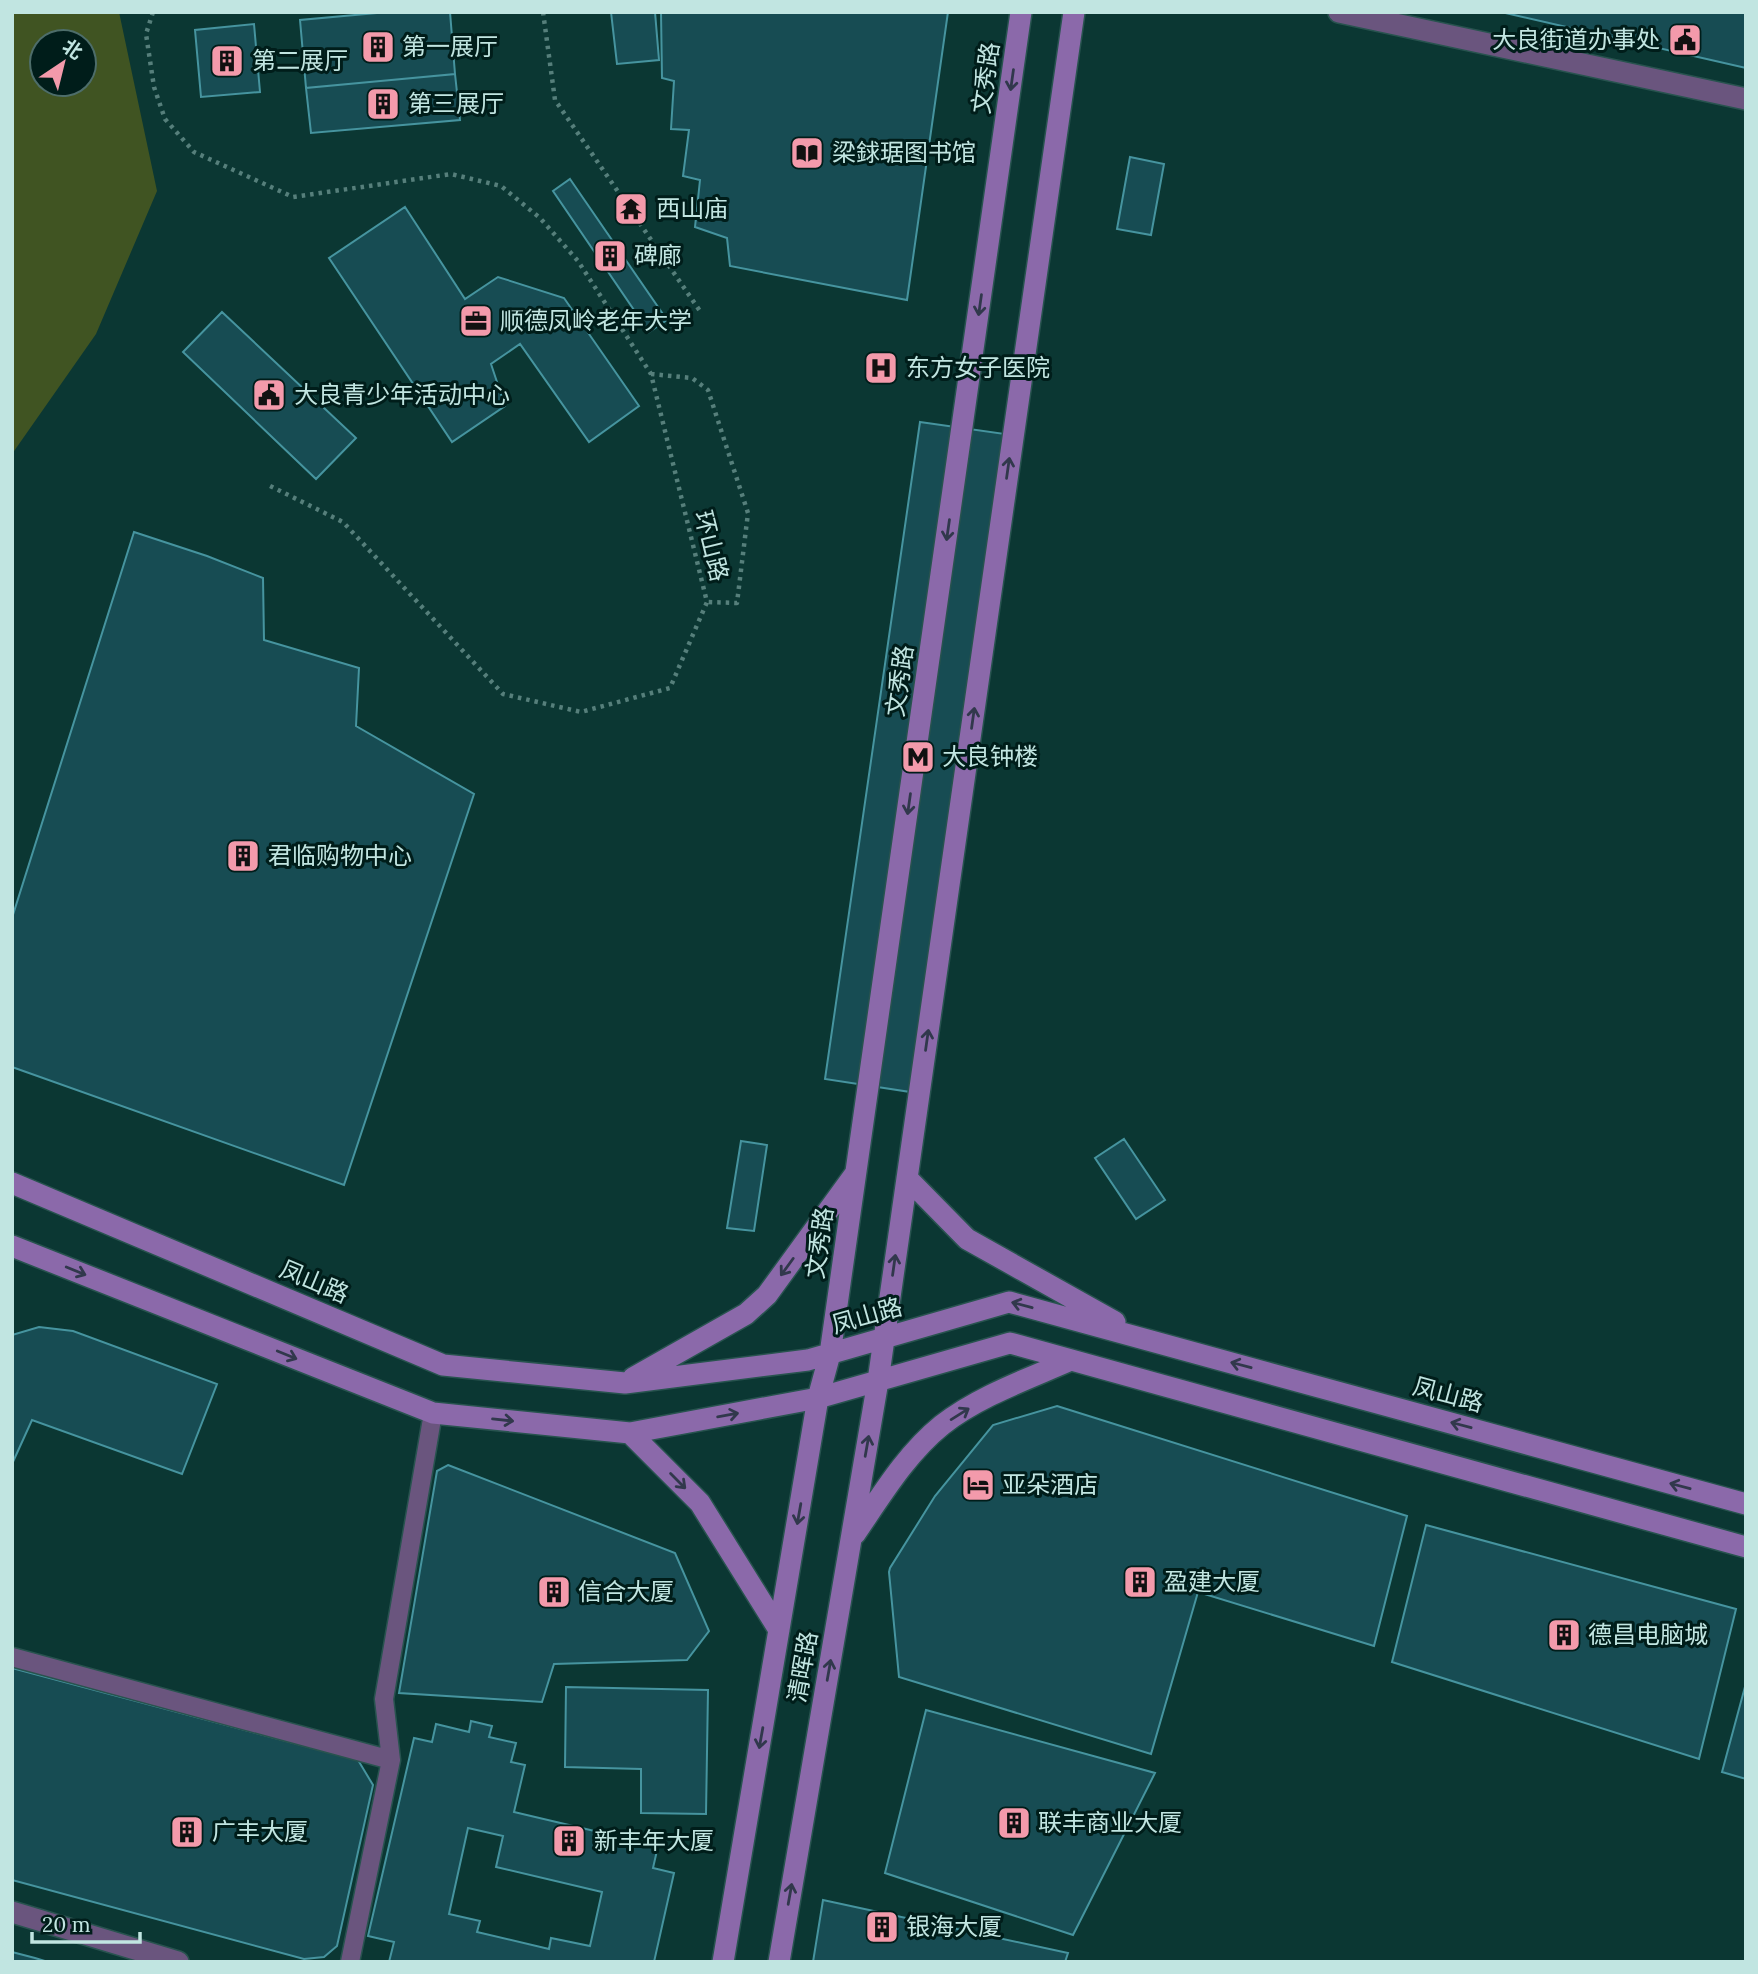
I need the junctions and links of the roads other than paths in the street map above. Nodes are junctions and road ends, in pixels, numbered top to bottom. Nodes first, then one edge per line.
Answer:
1 (1021, 12) edge
2 (1074, 12) edge
3 (1339, 12) edge
4 (1746, 99) edge
5 (856, 1173) junction
6 (907, 1178) junction
7 (12, 1183) edge
8 (12, 1246) edge
9 (884, 1338) junction
10 (1144, 1339) junction
11 (830, 1354) junction
12 (1071, 1360) junction
13 (878, 1381) junction
14 (625, 1383) junction
15 (818, 1398) junction
16 (433, 1413) junction
17 (630, 1433) junction
18 (1746, 1504) edge
19 (852, 1538) junction
20 (1746, 1547) edge
21 (779, 1630) junction
22 (12, 1657) edge
23 (391, 1760) junction
24 (12, 1912) edge
25 (779, 1961) edge
26 (178, 1962) edge
27 (350, 1962) edge
28 (723, 1962) edge

1 -> 5 street, 文秀路
6 -> 2 street
3 - 4 street
5 - 11 street, 文秀路
5 -> 14 street
9 -> 6 street
6 - 10 street
7 - 14 street, 凤山路
8 -> 16 street
10 -> 9 street, 凤山路
9 - 11 street, 凤山路
9 - 13 street
18 -> 10 street, 凤山路
11 - 14 street, 凤山路
11 - 15 street, 文秀路
12 - 13 street
19 -> 12 street
12 - 20 street
13 - 15 street
19 -> 13 street, 清晖路
17 -> 15 street
15 -> 21 street, 清晖路
16 -> 17 street
16 - 23 lane
17 -> 21 street
25 -> 19 street, 清晖路
21 -> 28 street, 清晖路
22 - 23 lane
23 - 27 lane
24 - 26 street

